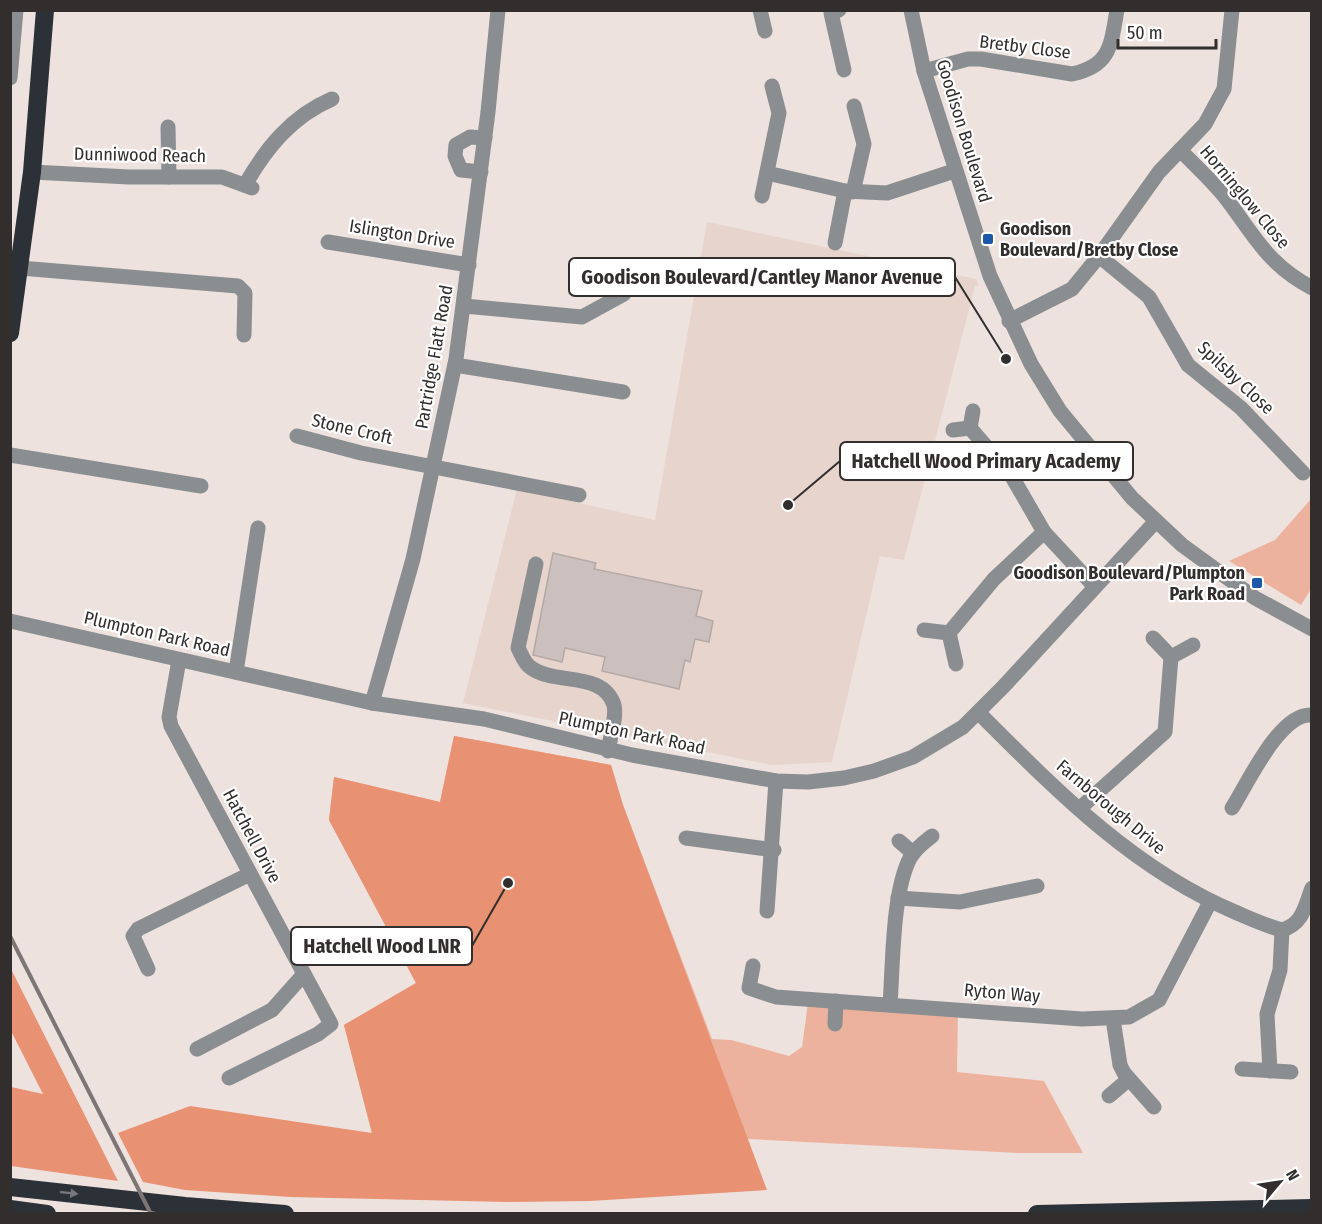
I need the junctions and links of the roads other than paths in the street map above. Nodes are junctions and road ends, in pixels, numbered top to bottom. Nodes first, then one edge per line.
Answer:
1 (15, 10) edge
2 (45, 10) edge
3 (498, 10) edge
4 (760, 10) edge
5 (911, 10) edge
6 (1117, 10) edge
7 (1232, 10) edge
8 (834, 11) edge
9 (765, 31) dead end
10 (844, 70) dead end
11 (924, 71) junction
12 (10, 78) edge
13 (772, 86) dead end
14 (332, 99) dead end
15 (854, 106) dead end
16 (168, 126) dead end
17 (485, 138) junction
18 (1180, 150) junction
19 (954, 171) junction
20 (32, 172) junction
21 (481, 172) junction
22 (767, 173) junction
23 (169, 177) junction
24 (849, 192) junction
25 (762, 196) dead end
26 (328, 242) dead end
27 (835, 243) dead end
28 (1099, 256) junction
29 (469, 265) junction
30 (20, 268) junction
31 (627, 274) dead end
32 (1311, 288) edge
33 (464, 306) junction
34 (1009, 321) junction
35 (10, 333) edge
36 (244, 335) dead end
37 (455, 365) junction
38 (623, 392) dead end
39 (973, 411) dead end
40 (970, 428) junction
41 (953, 430) dead end
42 (297, 436) dead end
43 (10, 455) edge
44 (435, 466) junction
45 (1303, 473) dead end
46 (201, 486) dead end
47 (579, 495) dead end
48 (1156, 521) junction
49 (258, 528) dead end
50 (1044, 532) junction
51 (536, 564) dead end
52 (1095, 587) junction
53 (10, 621) edge
54 (1311, 629) edge
55 (924, 630) dead end
56 (950, 633) junction
57 (1154, 638) dead end
58 (1192, 645) dead end
59 (1171, 657) junction
60 (179, 660) junction
61 (956, 664) dead end
62 (236, 672) junction
63 (372, 703) junction
64 (979, 713) junction
65 (1311, 716) edge
66 (608, 751) junction
67 (776, 781) junction
68 (1232, 808) dead end
69 (1079, 809) junction
70 (932, 836) dead end
71 (686, 838) dead end
72 (898, 841) dead end
73 (774, 849) junction
74 (913, 853) junction
75 (250, 874) junction
76 (1037, 886) dead end
77 (1311, 888) edge
78 (898, 898) junction
79 (1210, 902) junction
80 (767, 911) dead end
81 (1282, 930) junction
82 (753, 966) dead end
83 (148, 969) dead end
84 (304, 974) junction
85 (836, 1001) junction
86 (890, 1005) junction
87 (1113, 1019) junction
88 (835, 1024) dead end
89 (197, 1049) dead end
90 (1242, 1069) dead end
91 (1270, 1071) junction
92 (1291, 1072) dead end
93 (229, 1078) dead end
94 (1129, 1079) junction
95 (1109, 1096) dead end
96 (1154, 1107) dead end
97 (10, 1187) edge
98 (1311, 1208) edge
99 (10, 1209) edge
100 (47, 1214) edge
101 (285, 1214) edge
102 (1037, 1214) edge

1 - 12 street
2 - 20 highway
3 - 17 street, Partridge Flatt Road
4 - 9 street
5 - 11 street, Goodison Boulevard
6 - 11 street, Bretby Close
7 - 18 street
8 - 10 street
11 - 19 street, Goodison Boulevard
13 - 22 street
14 - 23 street, Dunniwood Reach
15 - 24 street
16 - 23 street
17 - 21 street, Partridge Flatt Road
17 - 21 street
18 - 28 street
18 - 32 street, Horninglow Close
19 - 24 street
19 - 34 street, Goodison Boulevard
20 - 23 street, Dunniwood Reach
20 - 30 highway
21 - 29 street, Partridge Flatt Road
22 - 24 street
22 - 25 street
24 - 27 street
26 - 29 street, Islington Drive
28 - 34 street
28 - 45 street, Spilsby Close
29 - 33 street, Partridge Flatt Road
30 - 35 highway
30 - 36 street
31 - 33 street
33 - 37 street, Partridge Flatt Road
34 - 48 street, Goodison Boulevard
37 - 38 street
37 - 44 street, Partridge Flatt Road
39 - 40 street
40 - 41 street
40 - 50 street
42 - 44 street, Stone Croft
43 - 46 street
44 - 47 street, Stone Croft
44 - 63 street, Partridge Flatt Road
48 - 52 street, Plumpton Park Road
48 - 54 street, Goodison Boulevard
49 - 62 street
50 - 52 street
50 - 56 street
51 - 66 street
52 - 64 street, Plumpton Park Road
53 - 60 street, Plumpton Park Road
55 - 56 street
56 - 61 street
57 - 59 street
58 - 59 street
59 - 69 street
60 - 62 street, Plumpton Park Road
60 - 75 street, Hatchell Drive
62 - 63 street, Plumpton Park Road
63 - 66 street, Plumpton Park Road
64 - 67 street, Plumpton Park Road
64 - 69 street, Farnborough Drive
65 - 68 street
66 - 67 street, Plumpton Park Road
67 - 73 street
69 - 79 street, Farnborough Drive
70 - 74 street
71 - 73 street
72 - 74 street
73 - 80 street
74 - 78 street
75 - 83 street
75 - 84 street, Hatchell Drive
76 - 78 street
77 - 81 street
78 - 86 street
79 - 81 street, Farnborough Drive
79 - 87 street, Ryton Way
81 - 91 street
82 - 85 street, Ryton Way
84 - 89 street
84 - 93 street, Hatchell Drive
85 - 86 street, Ryton Way
85 - 88 street
86 - 87 street, Ryton Way
87 - 94 street
90 - 91 street
91 - 92 street
94 - 95 street
94 - 96 street
97 -> 101 highway
98 - 102 highway
99 - 100 highway

